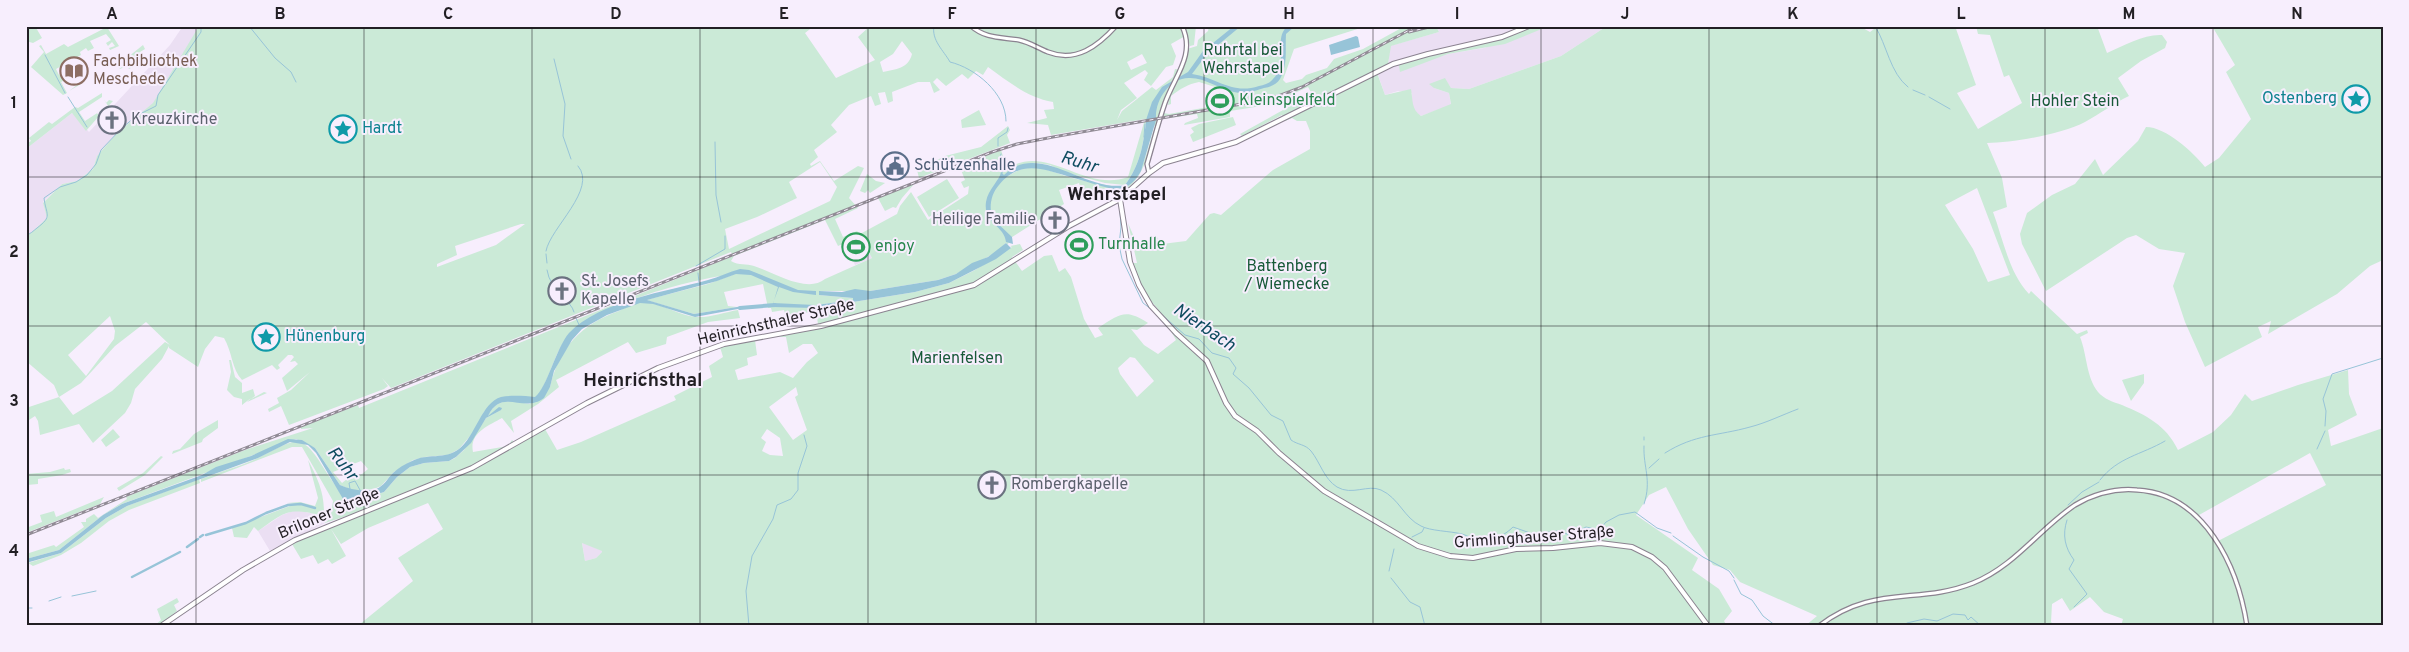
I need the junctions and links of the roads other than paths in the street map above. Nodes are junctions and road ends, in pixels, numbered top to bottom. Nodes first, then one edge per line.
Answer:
1 (971, 26) edge
2 (1116, 26) edge
3 (1182, 26) edge
4 (1530, 26) edge
5 (1149, 173) junction
6 (1120, 199) junction
7 (517, 444) joint
8 (161, 626) edge
9 (1708, 626) edge
10 (1819, 626) edge
11 (2247, 626) edge

1 - 2 street
3 - 5 street
4 - 5 main road, Heinrichsthaler Straße
5 - 6 main road, Heinrichsthaler Straße
6 - 7 main road, Heinrichsthaler Straße
6 - 9 main road, Grimlinghauser Straße
7 - 8 main road, Briloner Straße
10 - 11 street

